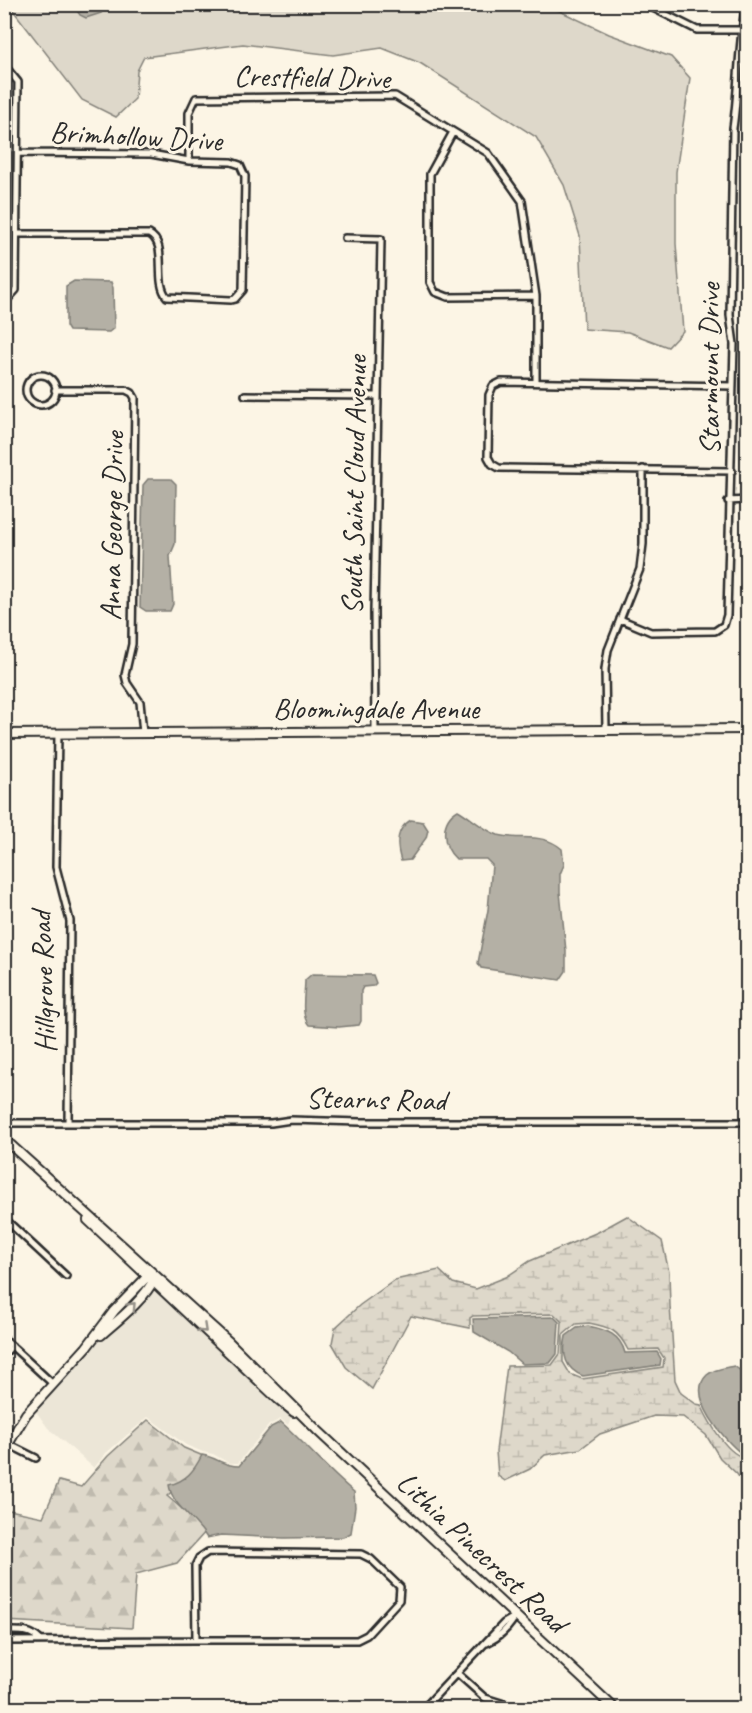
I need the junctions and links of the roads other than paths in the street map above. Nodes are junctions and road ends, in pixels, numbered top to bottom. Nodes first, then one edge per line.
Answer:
1 (645, 4) edge
2 (746, 4) edge
3 (653, 6) edge
4 (741, 30) junction
5 (4, 65) edge
6 (453, 132) junction
7 (18, 153) junction
8 (189, 161) junction
9 (17, 234) junction
10 (345, 238) dead end
11 (536, 296) junction
12 (4, 300) edge
13 (536, 382) junction
14 (733, 386) junction
15 (55, 390) junction
16 (245, 394) dead end
17 (378, 396) junction
18 (643, 469) junction
19 (732, 471) junction
20 (747, 500) edge
21 (728, 501) junction
22 (620, 619) junction
23 (747, 729) edge
24 (606, 730) junction
25 (375, 732) junction
26 (58, 733) junction
27 (143, 733) junction
28 (4, 734) edge
29 (747, 1122) edge
30 (68, 1123) junction
31 (4, 1124) edge
32 (4, 1139) edge
33 (4, 1218) edge
34 (66, 1276) dead end
35 (152, 1277) junction
36 (160, 1289) junction
37 (146, 1291) junction
38 (4, 1339) edge
39 (12, 1346) junction
40 (86, 1348) junction
41 (4, 1354) edge
42 (53, 1384) junction
43 (317, 1430) junction
44 (6, 1448) edge
45 (36, 1458) dead end
46 (516, 1616) junction
47 (16, 1631) junction
48 (4, 1632) edge
49 (40, 1640) junction
50 (196, 1640) junction
51 (4, 1641) edge
52 (16, 1641) junction
53 (458, 1673) junction
54 (424, 1708) edge
55 (517, 1708) edge
56 (615, 1708) edge

1 - 3 street
2 - 4 street, Starmount Drive
3 - 4 street
4 - 14 street, Starmount Drive
5 - 7 street
6 - 8 street, Crestfield Drive
6 - 11 street, Crestfield Drive
6 - 11 street
7 - 8 street, Brimhollow Drive
7 - 9 street
8 - 9 street, Brimhollow Drive
9 - 12 street
10 - 17 street, South Saint Cloud Avenue
11 - 13 street, Crestfield Drive
13 - 14 street
13 - 18 street
14 - 19 street, Starmount Drive
15 - 15 street
15 - 27 street, Anna George Drive
16 - 17 street
17 - 25 street, South Saint Cloud Avenue
18 - 19 street
18 - 22 street
19 - 21 street, Starmount Drive
20 - 21 street
21 - 22 street, Starmount Drive
22 - 24 street
23 - 24 main road, Bloomingdale Avenue
24 - 25 main road, Bloomingdale Avenue
25 - 27 main road, Bloomingdale Avenue
26 - 27 main road, Bloomingdale Avenue
26 - 28 main road, Bloomingdale Avenue
26 - 30 street, Hillgrove Road
29 - 30 street, Stearns Road
30 - 31 street, Stearns Road
32 - 35 main road, Lithia Pinecrest Road
33 - 34 street
35 - 36 main road, Lithia Pinecrest Road
35 - 37 main road
35 - 40 main road
35 - 43 main road, Lithia Pinecrest Road
36 - 37 main road
36 -> 43 main road, Lithia Pinecrest Road
40 -> 37 main road
38 - 39 street
39 - 41 street
39 - 42 street
40 - 42 main road
42 - 44 main road
43 - 46 main road, Lithia Pinecrest Road
44 - 45 street
46 - 53 street
46 - 56 main road, Lithia Pinecrest Road
47 - 48 street
47 - 49 street
47 - 52 street
49 - 50 street
49 - 52 street
50 - 50 street
51 - 52 street
53 - 54 street
53 - 55 street

